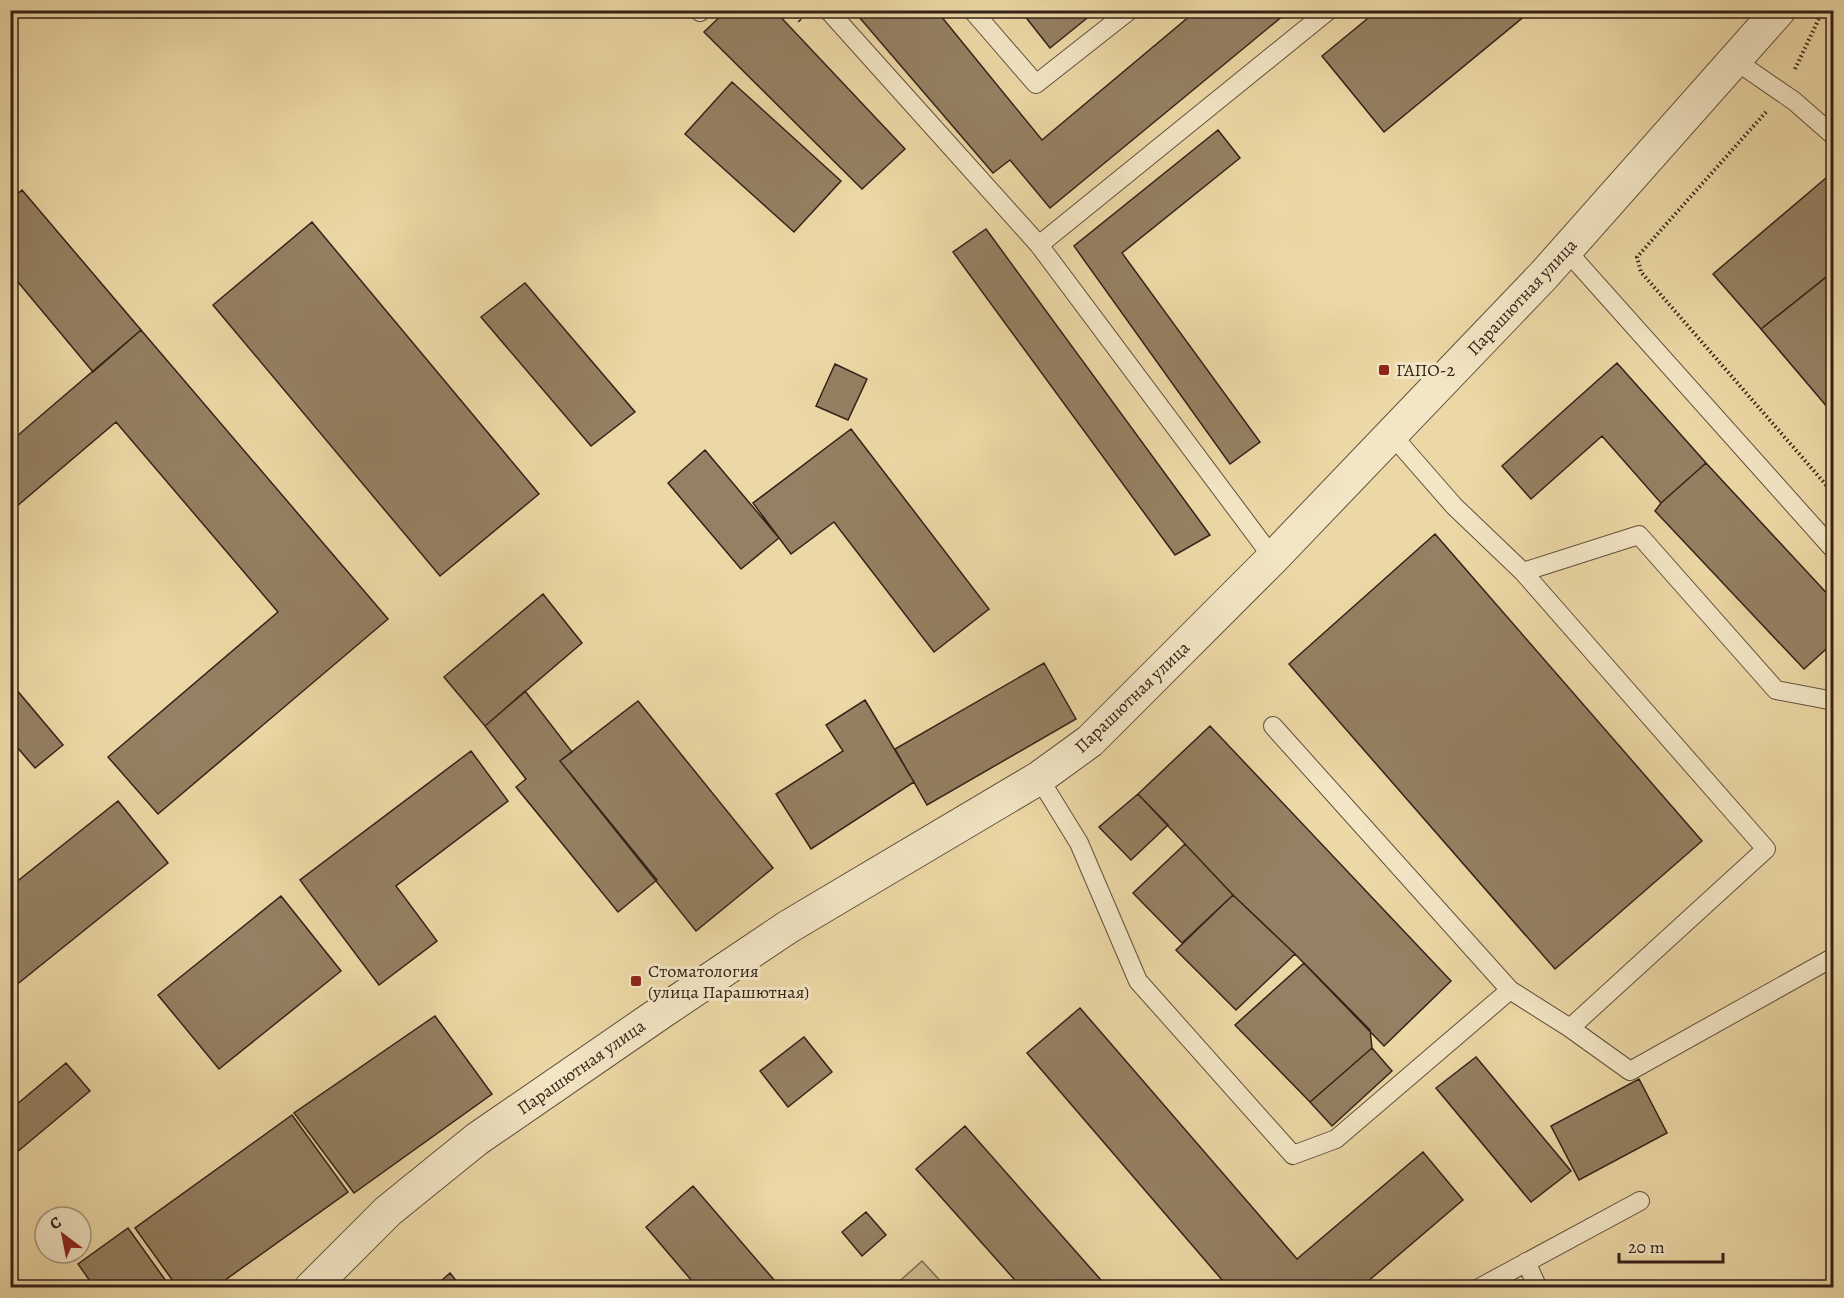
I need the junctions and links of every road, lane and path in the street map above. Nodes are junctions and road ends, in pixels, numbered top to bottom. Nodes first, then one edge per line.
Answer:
1 (828, 10) edge
2 (972, 10) edge
3 (1130, 10) edge
4 (1329, 10) edge
5 (1779, 10) edge
6 (1823, 10) edge
7 (1736, 61) junction
8 (1782, 94) junction
9 (1833, 136) edge
10 (1039, 245) junction
11 (1566, 250) junction
12 (1392, 435) junction
13 (1833, 494) edge
14 (1833, 550) edge
15 (1273, 558) junction
16 (1523, 572) junction
17 (1833, 701) edge
18 (1273, 726) dead end
19 (1039, 778) junction
20 (1833, 957) edge
21 (1510, 990) junction
22 (1570, 1028) junction
23 (1641, 1201) dead end
24 (1526, 1262) junction
25 (311, 1287) edge
26 (1479, 1287) edge
27 (1538, 1287) edge

1 - 10 lane
2 - 3 lane
4 - 10 lane
5 - 7 street, Парашютная улица
6 - 8 path
7 - 8 lane
7 - 11 street, Парашютная улица
8 - 9 lane
8 - 13 path
10 - 15 lane
11 - 12 street, Парашютная улица
11 - 14 lane
12 - 15 street, Парашютная улица
12 - 16 lane
15 - 19 street, Парашютная улица
16 - 17 lane
16 - 22 lane
18 - 21 lane
19 - 21 lane
19 - 25 street, Парашютная улица
20 - 22 lane
21 - 22 lane
23 - 24 lane
24 - 26 lane
24 - 27 lane

